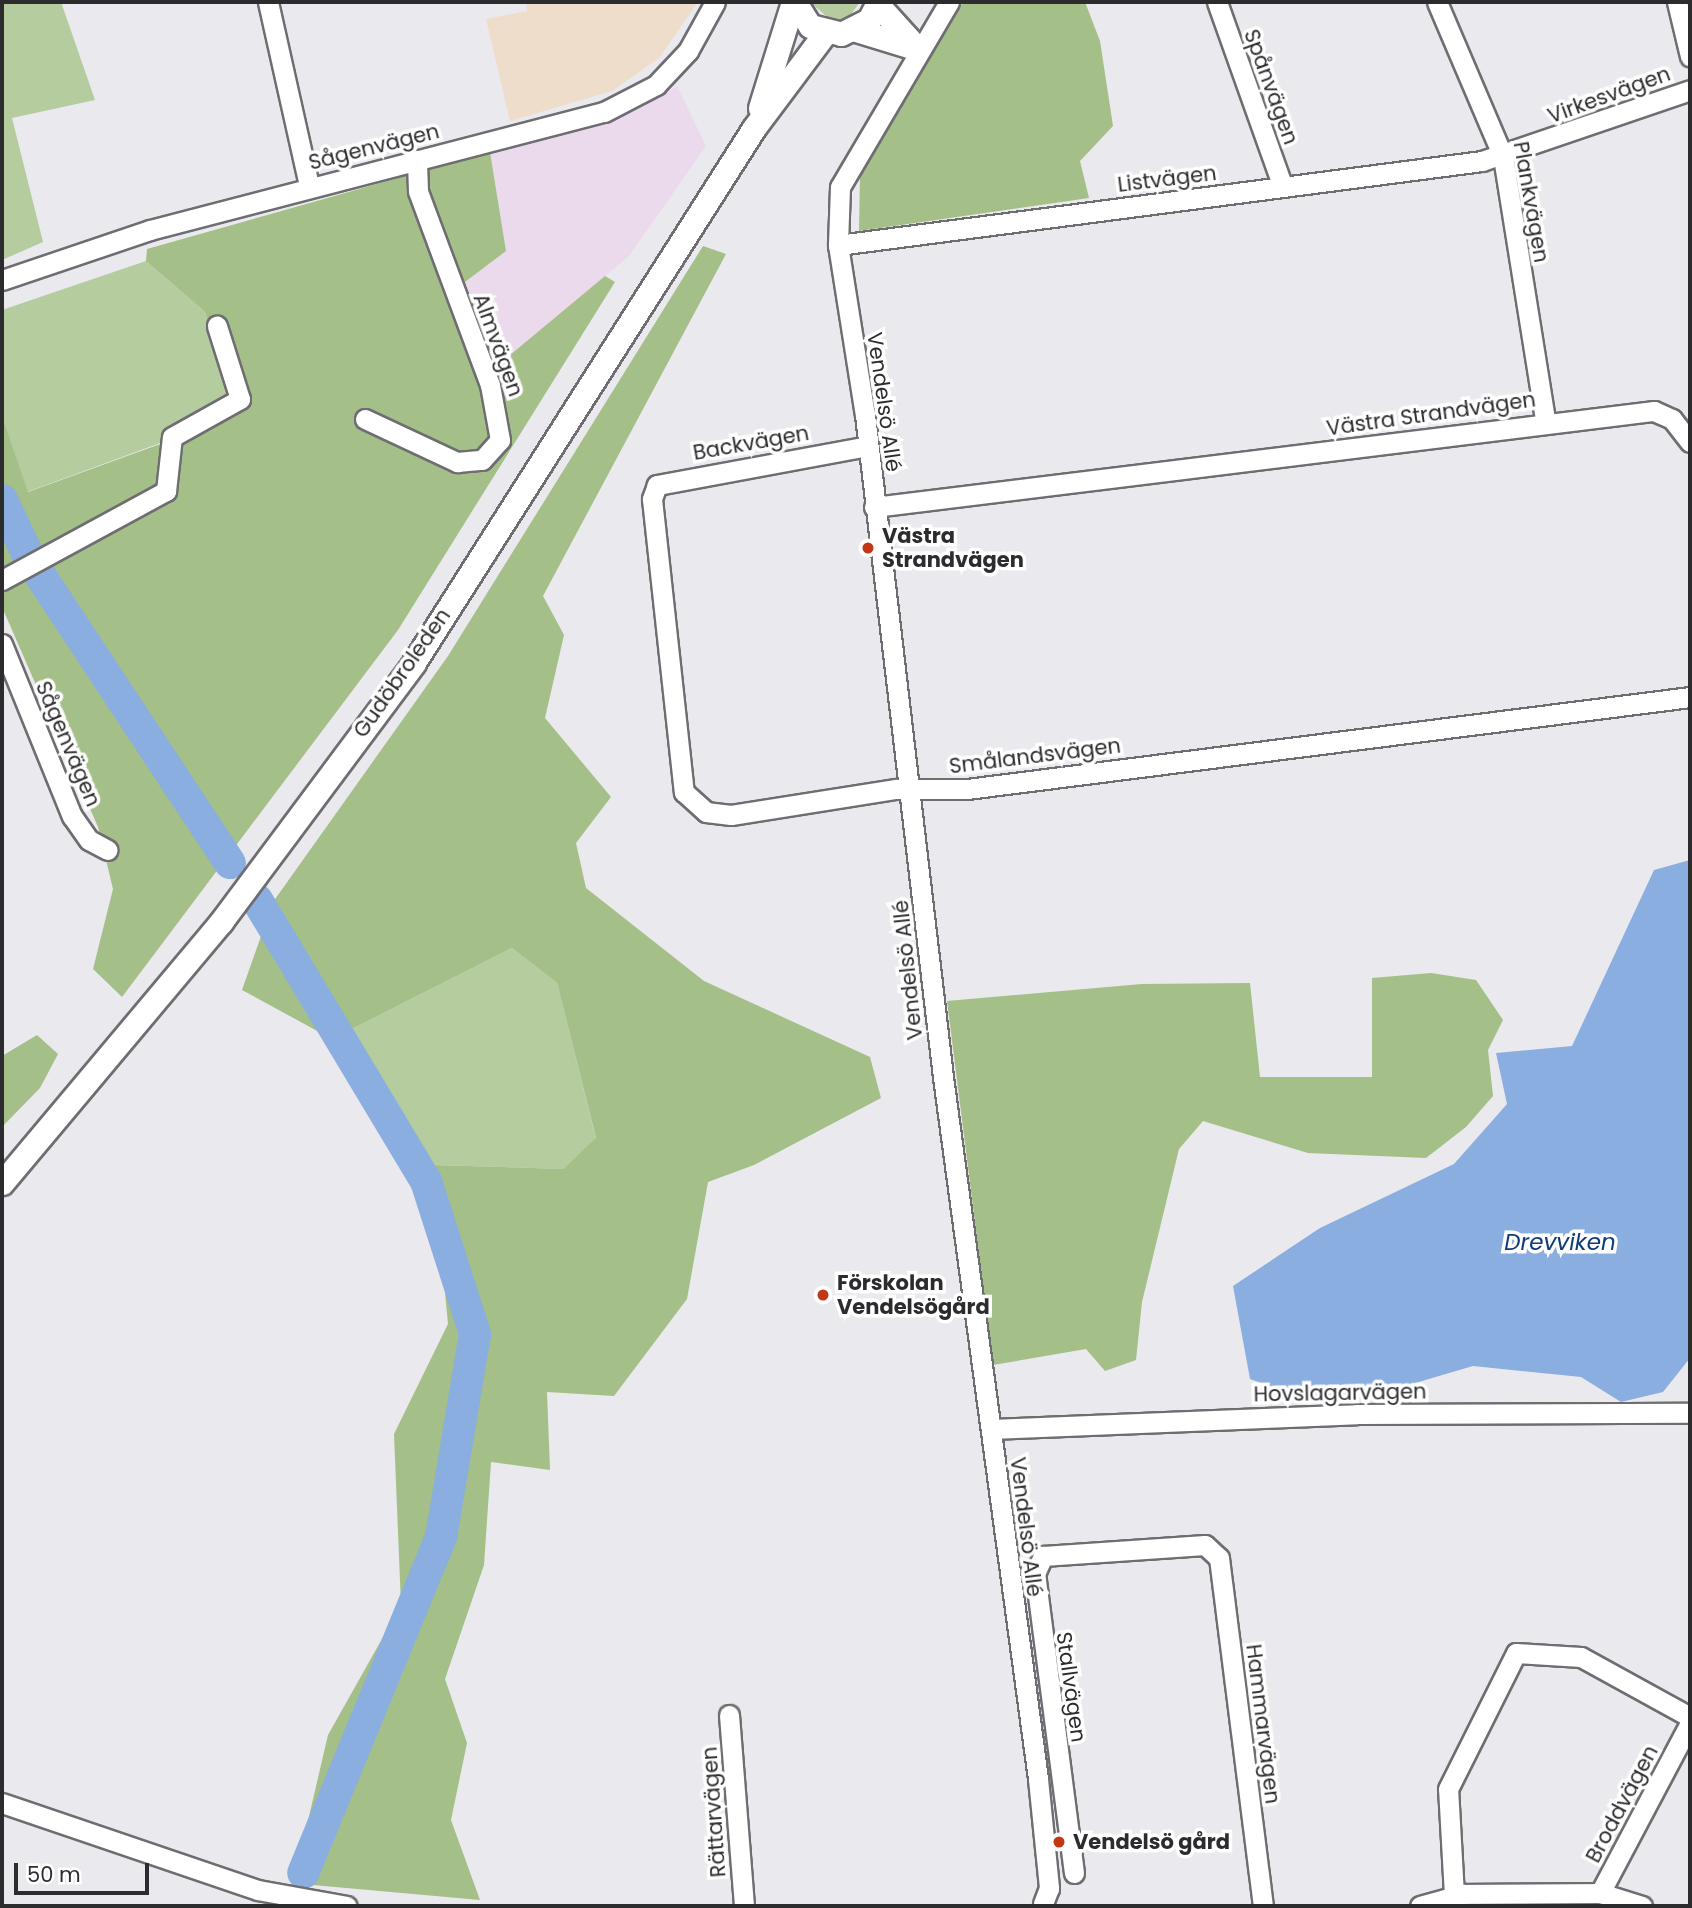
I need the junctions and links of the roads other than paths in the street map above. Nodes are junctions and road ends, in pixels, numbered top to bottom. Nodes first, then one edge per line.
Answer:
1 (268, 2) edge
2 (715, 2) edge
3 (794, 2) edge
4 (949, 2) edge
5 (1217, 2) edge
6 (1437, 2) edge
7 (1677, 2) edge
8 (878, 3) edge
9 (856, 30) junction
10 (825, 33) junction
11 (918, 49) junction
12 (1690, 56) edge
13 (1690, 90) edge
14 (754, 128) junction
15 (1503, 157) junction
16 (417, 160) junction
17 (309, 186) junction
18 (1283, 187) junction
19 (838, 245) junction
20 (2, 280) edge
21 (217, 326) dead end
22 (365, 419) dead end
23 (1545, 421) junction
24 (1690, 442) edge
25 (868, 446) junction
26 (652, 499) joint
27 (874, 507) junction
28 (2, 580) edge
29 (2, 644) edge
30 (1690, 697) edge
31 (911, 790) junction
32 (108, 850) dead end
33 (2, 1184) edge
34 (1690, 1413) edge
35 (991, 1429) junction
36 (1216, 1549) joint
37 (729, 1715) dead end
38 (1690, 1717) edge
39 (1690, 1723) edge
40 (2, 1803) edge
41 (1601, 1893) junction
42 (1454, 1895) junction
43 (1046, 1901) edge
44 (347, 1906) edge
45 (744, 1906) edge
46 (1263, 1906) edge
47 (1420, 1906) edge
48 (1642, 1906) edge

1 - 17 street
2 - 16 street, Sågenvägen
3 - 10 main road
3 - 14 main road, Gudöbroleden
4 - 11 street, Vendelsö Allé
5 - 18 street, Spånvägen
6 - 15 street, Plankvägen
7 - 12 street
8 - 9 main road
8 - 11 main road
9 - 10 main road
9 - 11 main road
10 - 14 main road, Gudöbroleden
11 - 19 street, Vendelsö Allé
13 - 15 street, Virkesvägen
14 - 33 main road, Gudöbroleden
15 - 18 street, Listvägen
15 - 23 street, Plankvägen
16 - 17 street, Sågenvägen
16 - 22 street, Almvägen
17 - 20 street, Sågenvägen
18 - 19 street, Listvägen
19 - 25 street, Vendelsö Allé
21 - 28 street
23 - 24 street, Västra Strandvägen
23 - 27 street, Västra Strandvägen
25 - 26 street, Backvägen
25 - 27 street, Vendelsö Allé
26 - 31 street, Smålandsvägen
27 - 31 street, Vendelsö Allé
29 - 32 street, Sågenvägen
30 - 31 street, Smålandsvägen
31 - 35 street, Vendelsö Allé
34 - 35 street, Hovslagarvägen
35 - 43 street, Vendelsö Allé
36 - 43 street, Stallvägen
36 - 46 street, Hammarvägen
37 - 45 street, Rättarvägen
38 - 42 street
39 - 41 street, Broddvägen
40 - 44 street
41 - 42 street, Broddvägen
41 - 48 street
42 - 47 street, Broddvägen

